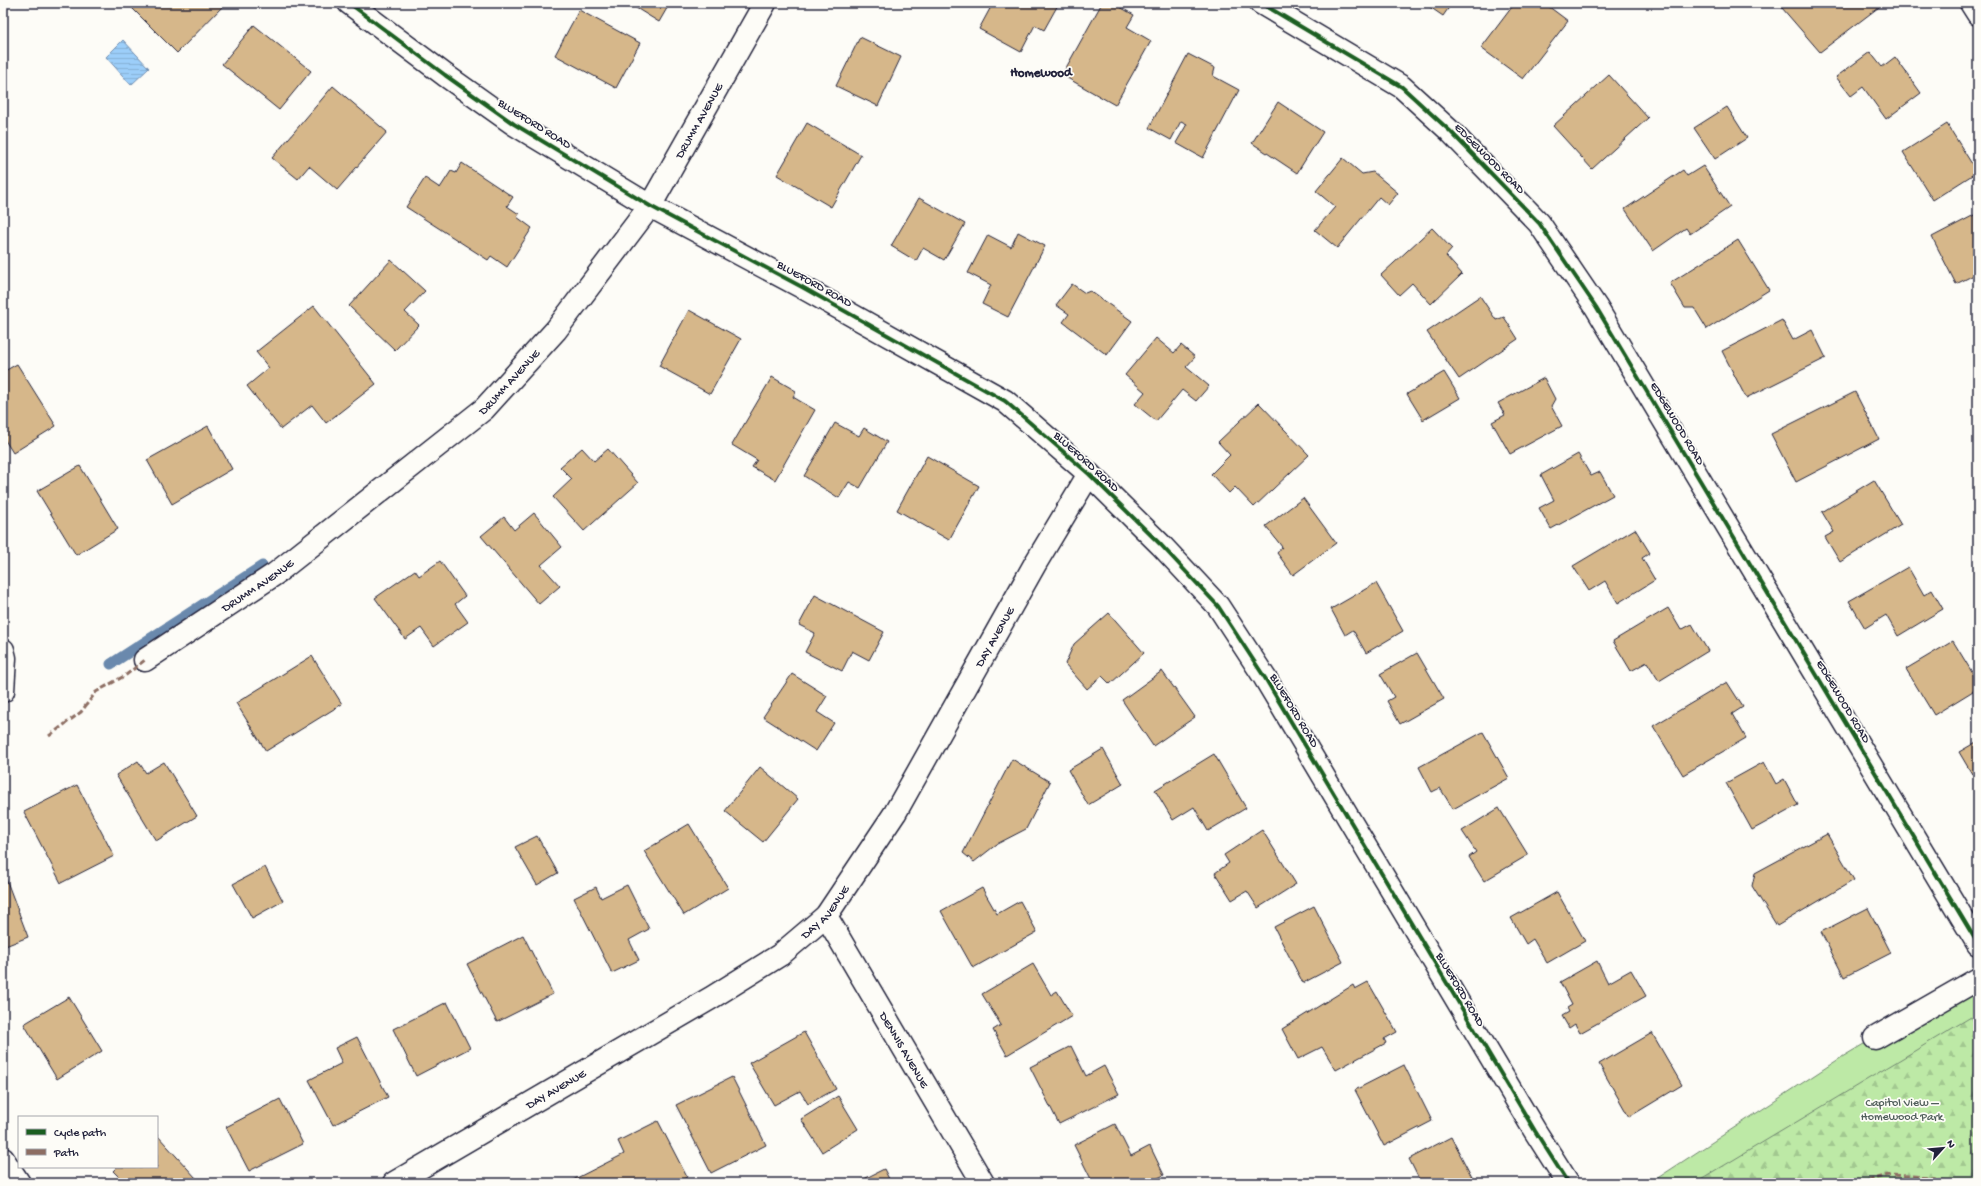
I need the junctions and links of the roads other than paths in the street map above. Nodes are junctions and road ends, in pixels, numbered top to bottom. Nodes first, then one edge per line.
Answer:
1 (349, 3) edge
2 (765, 3) edge
3 (1261, 3) edge
4 (1971, 3) edge
5 (1978, 14) edge
6 (650, 206) junction
7 (1089, 474) junction
8 (3, 650) edge
9 (146, 660) dead end
10 (3, 691) edge
11 (826, 916) junction
12 (1978, 944) edge
13 (1978, 979) edge
14 (1875, 1038) dead end
15 (3, 1159) edge
16 (19, 1183) edge
17 (394, 1183) edge
18 (983, 1183) edge
19 (1568, 1183) edge

1 - 6 street, BLUEFORD ROAD
2 - 6 street, DRUMM AVENUE
3 - 12 street, EDGEWOOD ROAD
4 - 5 street
6 - 7 street, BLUEFORD ROAD
6 - 9 street, DRUMM AVENUE
7 - 11 street, DAY AVENUE
7 - 19 street, BLUEFORD ROAD
8 - 10 street
11 - 17 street, DAY AVENUE
11 - 18 street, DENNIS AVENUE
13 - 14 street
15 - 16 street

